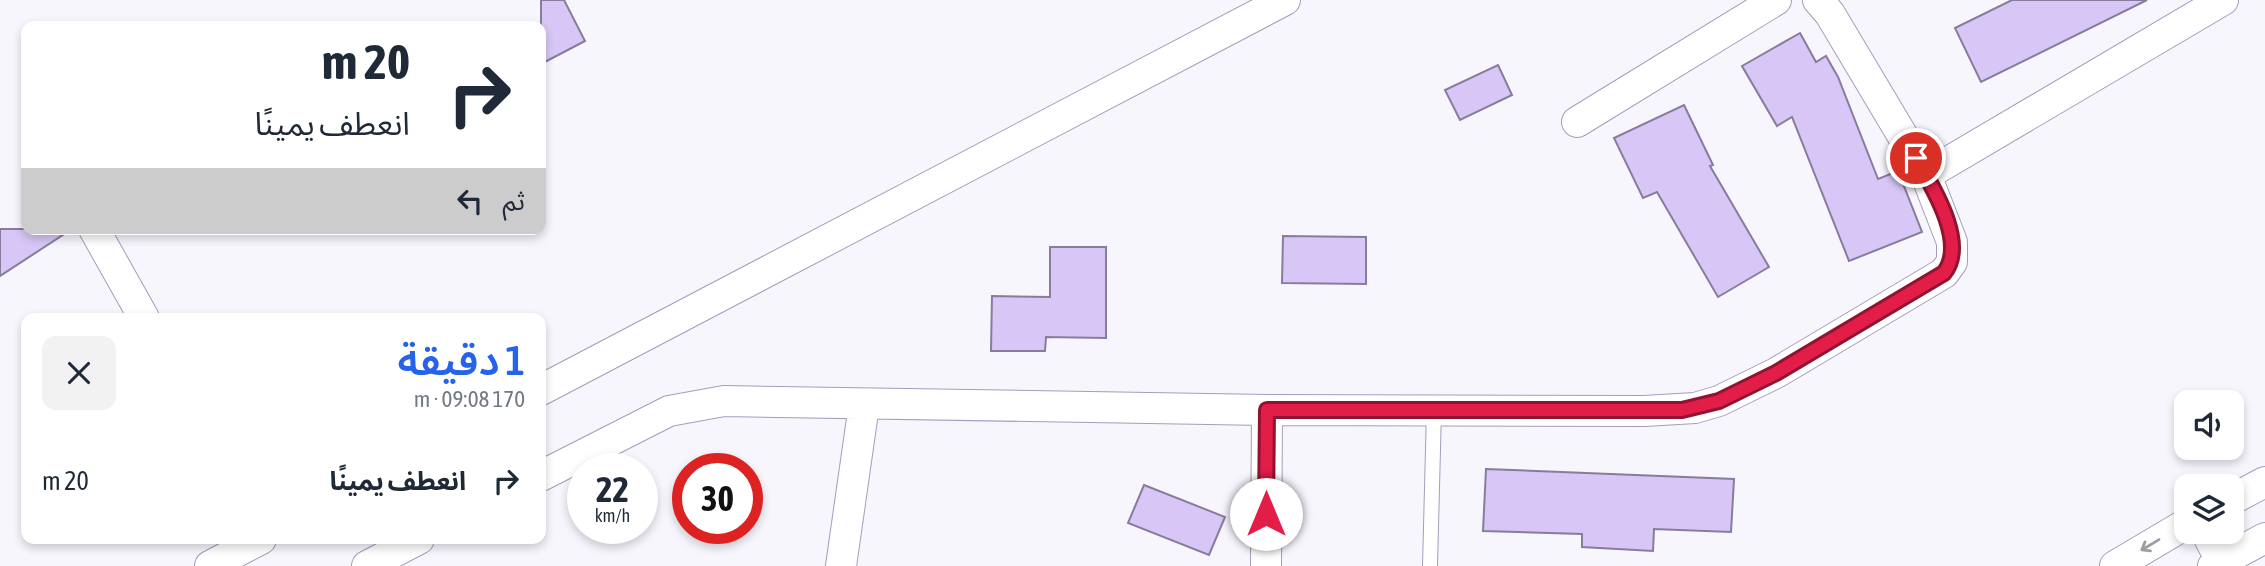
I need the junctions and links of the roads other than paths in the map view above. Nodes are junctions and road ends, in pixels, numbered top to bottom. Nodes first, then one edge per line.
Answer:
1 (1285, 0) edge
2 (1776, 0) edge
3 (1818, 0) edge
4 (2223, 0) edge
5 (1577, 122) dead end
6 (1926, 175) junction
7 (97, 235) edge
8 (141, 313) edge
9 (546, 387) edge
10 (864, 405) junction
11 (1267, 410) junction
12 (1434, 410) junction
13 (546, 473) edge
14 (2265, 482) edge
15 (2244, 493) edge
16 (2174, 531) edge
17 (2265, 538) edge
18 (252, 544) edge
19 (409, 544) edge
20 (2210, 544) edge
21 (2217, 563) edge
22 (210, 566) edge
23 (367, 566) edge
24 (841, 566) edge
25 (1266, 566) edge
26 (1430, 566) edge
27 (2115, 566) edge

1 - 9 street
2 - 5 street
3 - 6 street
4 - 6 street
6 - 12 street
7 - 8 street
10 - 11 street
10 - 13 street
10 - 24 street
11 - 12 street
11 - 25 street
12 - 26 lane
14 - 15 street
16 -> 27 street
17 - 21 street
18 - 22 street
19 - 23 street
20 - 21 street

